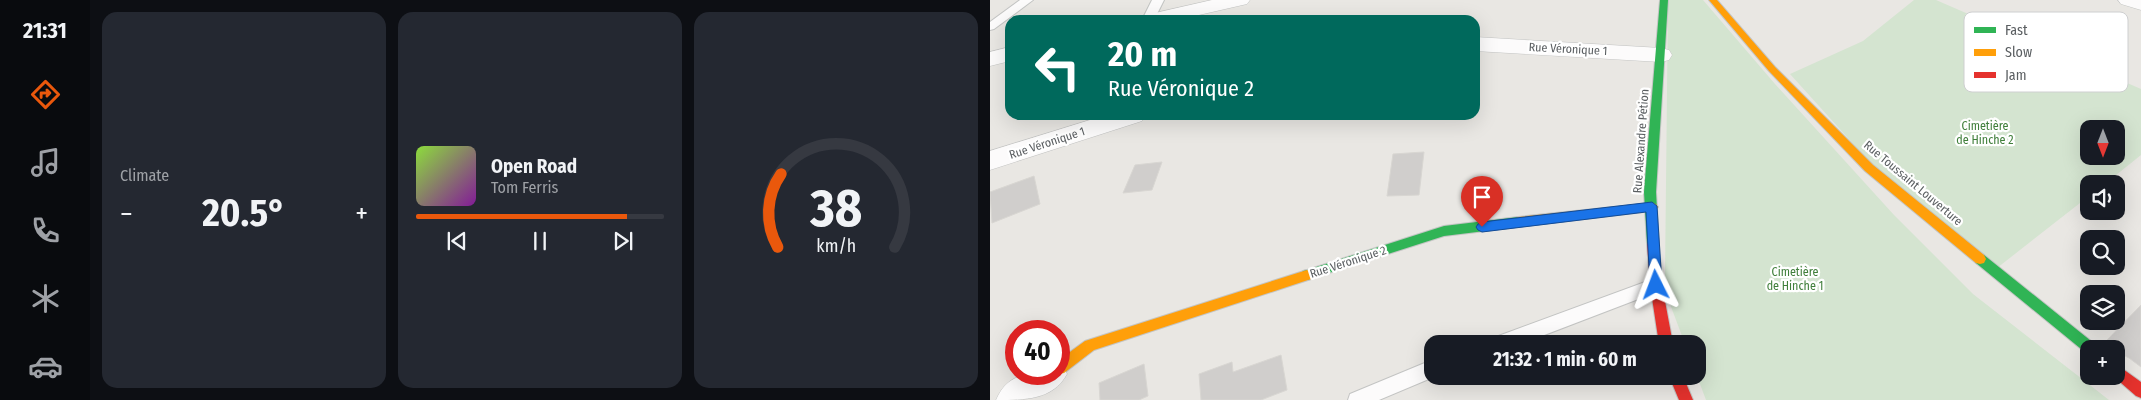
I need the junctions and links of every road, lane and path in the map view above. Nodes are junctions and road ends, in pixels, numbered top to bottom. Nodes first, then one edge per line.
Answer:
1 (1027, 0) edge
2 (1158, 0) edge
3 (1240, 0) edge
4 (1664, 0) edge
5 (1713, 0) edge
6 (2128, 0) edge
7 (2141, 4) edge
8 (1007, 15) edge
9 (1150, 15) edge
10 (1171, 15) edge
11 (1005, 17) edge
12 (990, 28) edge
13 (1480, 44) edge
14 (1005, 55) edge
15 (1661, 55) junction
16 (990, 59) edge
17 (1117, 120) edge
18 (990, 161) edge
19 (1652, 206) junction
20 (1656, 285) junction
21 (1523, 335) edge
22 (1664, 335) edge
23 (2080, 340) edge
24 (1070, 360) edge
25 (1424, 372) edge
26 (2125, 378) edge
27 (1034, 385) edge
28 (1680, 385) edge
29 (2141, 391) edge
30 (1013, 400) edge
31 (1357, 400) edge
32 (1686, 400) edge

1 - 8 lane
2 - 9 lane
3 - 10 street
4 - 15 street, Rue Alexandre Pétion
5 - 23 street, Rue Toussaint Louverture
6 - 7 street
11 - 12 lane
13 - 15 street, Rue Véronique 1
14 - 16 street
15 - 19 street, Rue Alexandre Pétion
17 - 18 street, Rue Véronique 1
19 - 20 street, Rue Alexandre Pétion
19 - 24 street, Rue Véronique 2
20 - 21 lane
20 - 22 street, Rue Alexandre Pétion
25 - 31 lane
26 - 29 street
27 - 30 street
28 - 32 street

